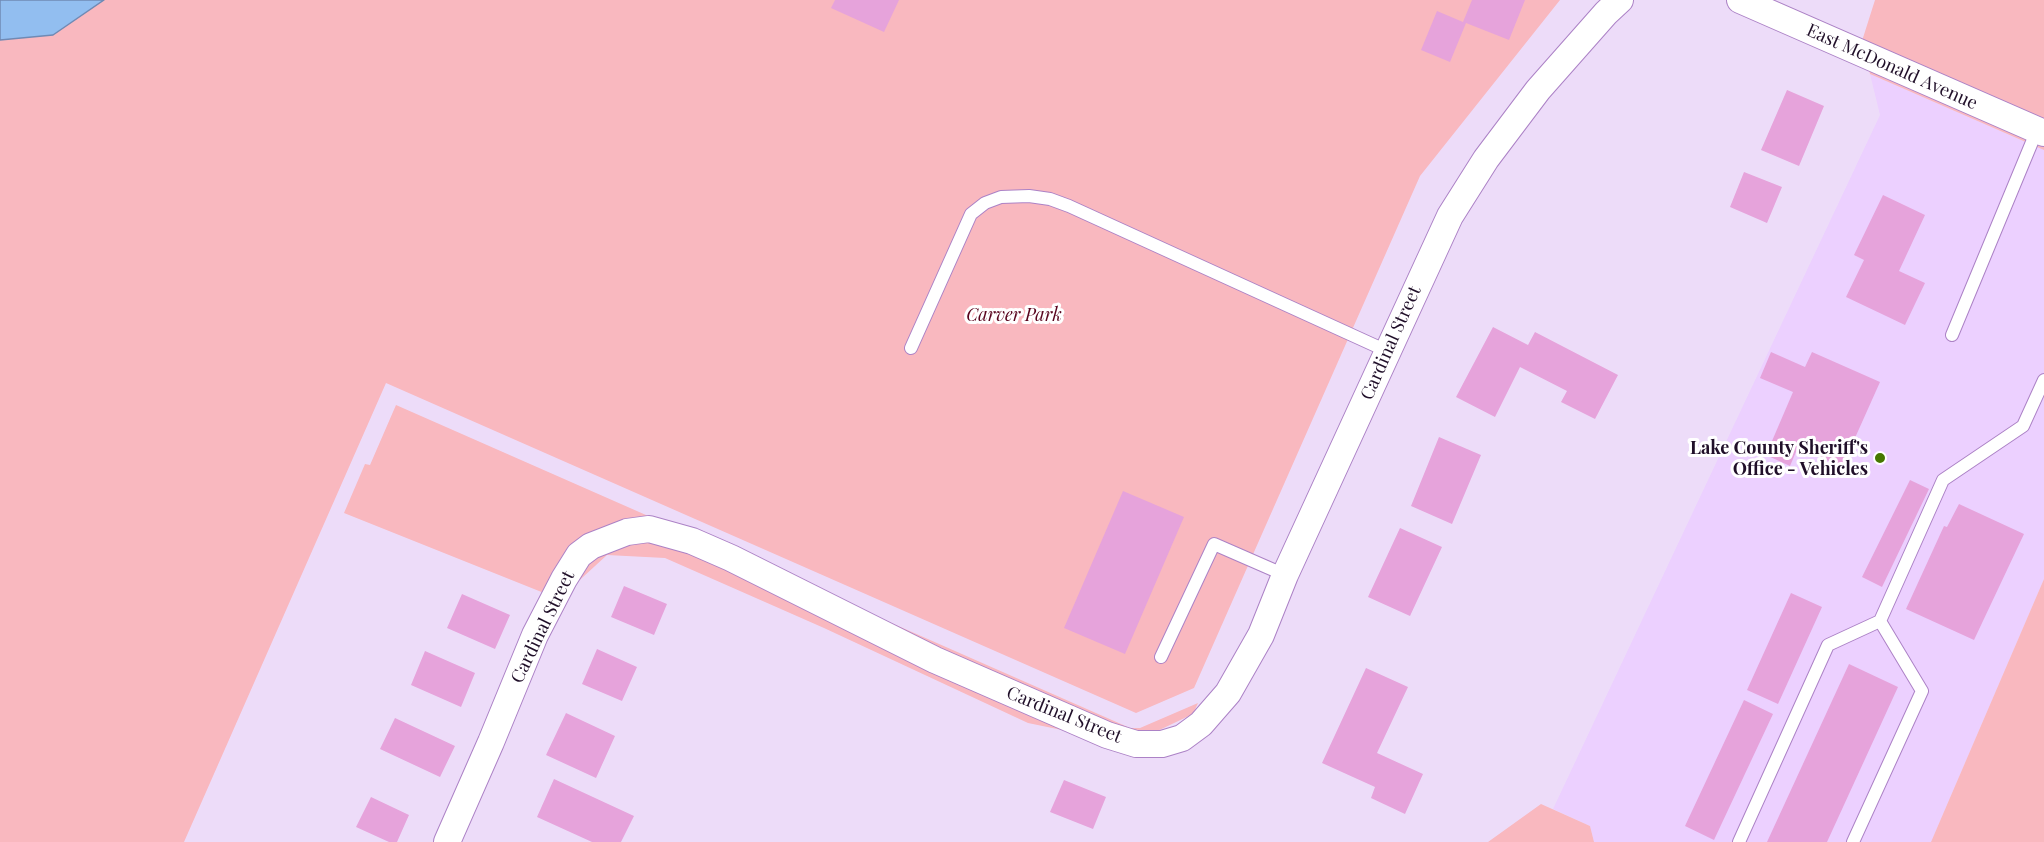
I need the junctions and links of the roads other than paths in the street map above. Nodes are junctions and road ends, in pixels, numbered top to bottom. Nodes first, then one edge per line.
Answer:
1 (1620, 0) edge
2 (1740, 0) edge
3 (2041, 132) edge
4 (1952, 335) dead end
5 (911, 348) dead end
6 (1387, 351) junction
7 (2044, 380) edge
8 (1285, 575) junction
9 (1880, 621) junction
10 (1161, 657) dead end
11 (447, 842) edge
12 (1739, 842) edge
13 (1853, 842) edge

1 - 6 street, Cardinal Street
2 - 3 street, East McDonald Avenue
3 - 4 lane
5 - 6 lane
6 - 8 street, Cardinal Street
7 - 9 lane
8 - 10 lane
8 - 11 street, Cardinal Street
9 - 12 lane
9 - 13 lane

